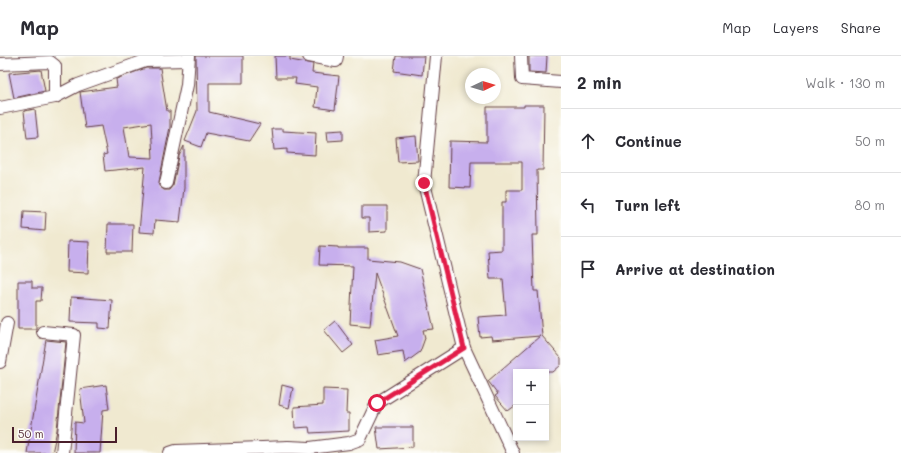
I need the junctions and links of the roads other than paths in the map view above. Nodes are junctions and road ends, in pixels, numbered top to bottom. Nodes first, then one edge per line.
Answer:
1 (309, 56) edge
2 (337, 56) edge
3 (436, 56) edge
4 (521, 56) edge
5 (144, 58) edge
6 (188, 58) edge
7 (0, 64) edge
8 (561, 82) edge
9 (55, 97) junction
10 (0, 108) edge
11 (166, 183) dead end
12 (7, 323) dead end
13 (43, 332) dead end
14 (464, 348) junction
15 (0, 362) edge
16 (62, 453) edge
17 (170, 453) edge
18 (513, 453) edge

1 - 2 street
3 - 14 street
4 - 8 street
5 - 6 street
5 - 9 street
6 - 11 street
7 - 9 street
9 - 10 street
12 - 15 street
13 - 16 street
14 - 17 street
14 - 18 street

